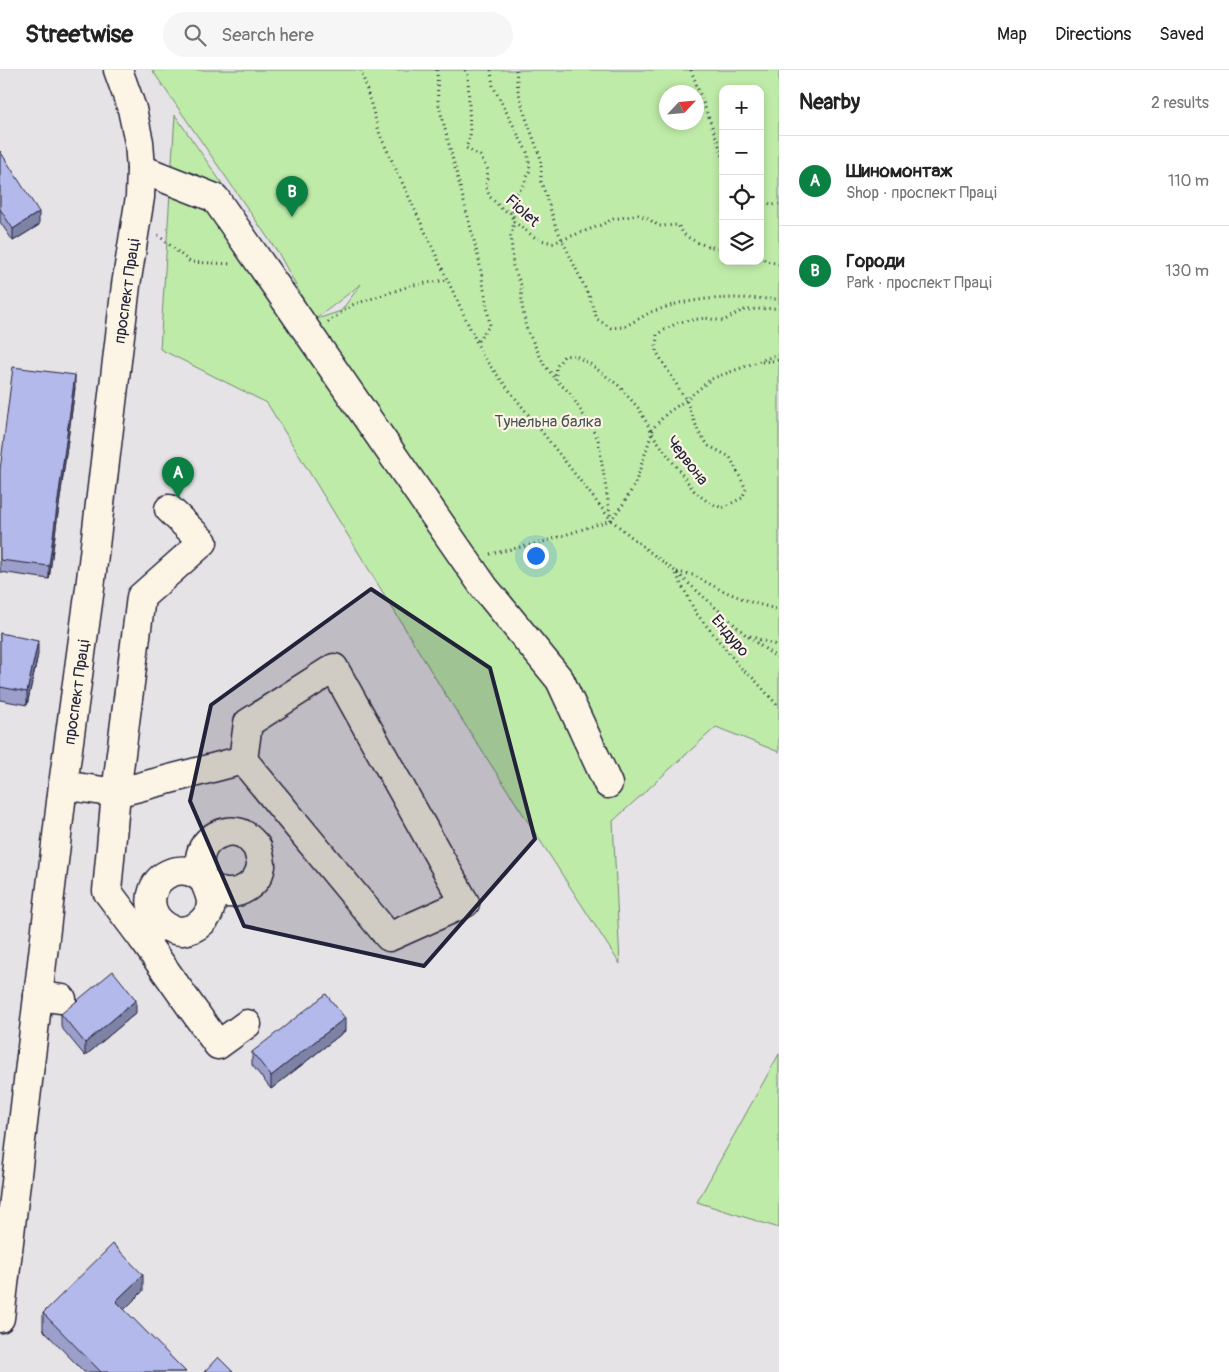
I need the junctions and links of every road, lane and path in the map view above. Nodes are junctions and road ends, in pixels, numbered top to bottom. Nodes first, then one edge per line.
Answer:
1 (118, 70) edge
2 (362, 70) edge
3 (437, 70) edge
4 (465, 70) edge
5 (491, 70) edge
6 (516, 70) edge
7 (691, 70) edge
8 (719, 145) edge
9 (140, 169) junction
10 (764, 201) edge
11 (779, 204) edge
12 (514, 222) junction
13 (562, 240) junction
14 (719, 248) edge
15 (764, 259) edge
16 (779, 264) edge
17 (779, 299) edge
18 (779, 308) edge
19 (477, 342) junction
20 (779, 354) edge
21 (779, 360) edge
22 (757, 362) junction
23 (556, 380) junction
24 (686, 400) junction
25 (652, 432) junction
26 (169, 509) dead end
27 (611, 520) junction
28 (465, 559) junction
29 (675, 571) junction
30 (779, 610) edge
31 (747, 636) junction
32 (779, 646) edge
33 (779, 659) edge
34 (779, 707) edge
35 (243, 760) junction
36 (608, 784) dead end
37 (63, 785) junction
38 (116, 793) junction
39 (152, 931) junction
40 (246, 1024) dead end
41 (5, 1223) edge
42 (0, 1318) edge

1 - 9 street, проспект Праці
2 - 19 path
3 - 19 path
4 - 12 path, Fiolet
5 - 12 path
6 - 13 path
7 - 8 path
9 - 28 street
9 - 37 street, проспект Праці
10 - 11 path
12 - 13 path, Fiolet
12 - 23 path
13 - 14 path, Fiolet
13 - 17 path
15 - 16 path
18 - 24 path, Червона
19 - 27 path
20 - 22 path
21 - 22 path
22 - 24 path
23 - 25 path, Червона
23 - 27 path
24 - 25 path
24 - 25 path, Червона
25 - 27 path
26 - 38 street
27 - 28 path
27 - 29 path
28 - 36 street
29 - 30 path
29 - 31 path
29 - 34 path, Ендуро
31 - 32 path
31 - 33 path
35 - 35 street
35 - 38 street
37 - 38 street
37 - 41 street, проспект Праці
38 - 39 street
39 - 39 street
39 - 40 street
41 - 42 street, проспект Праці

